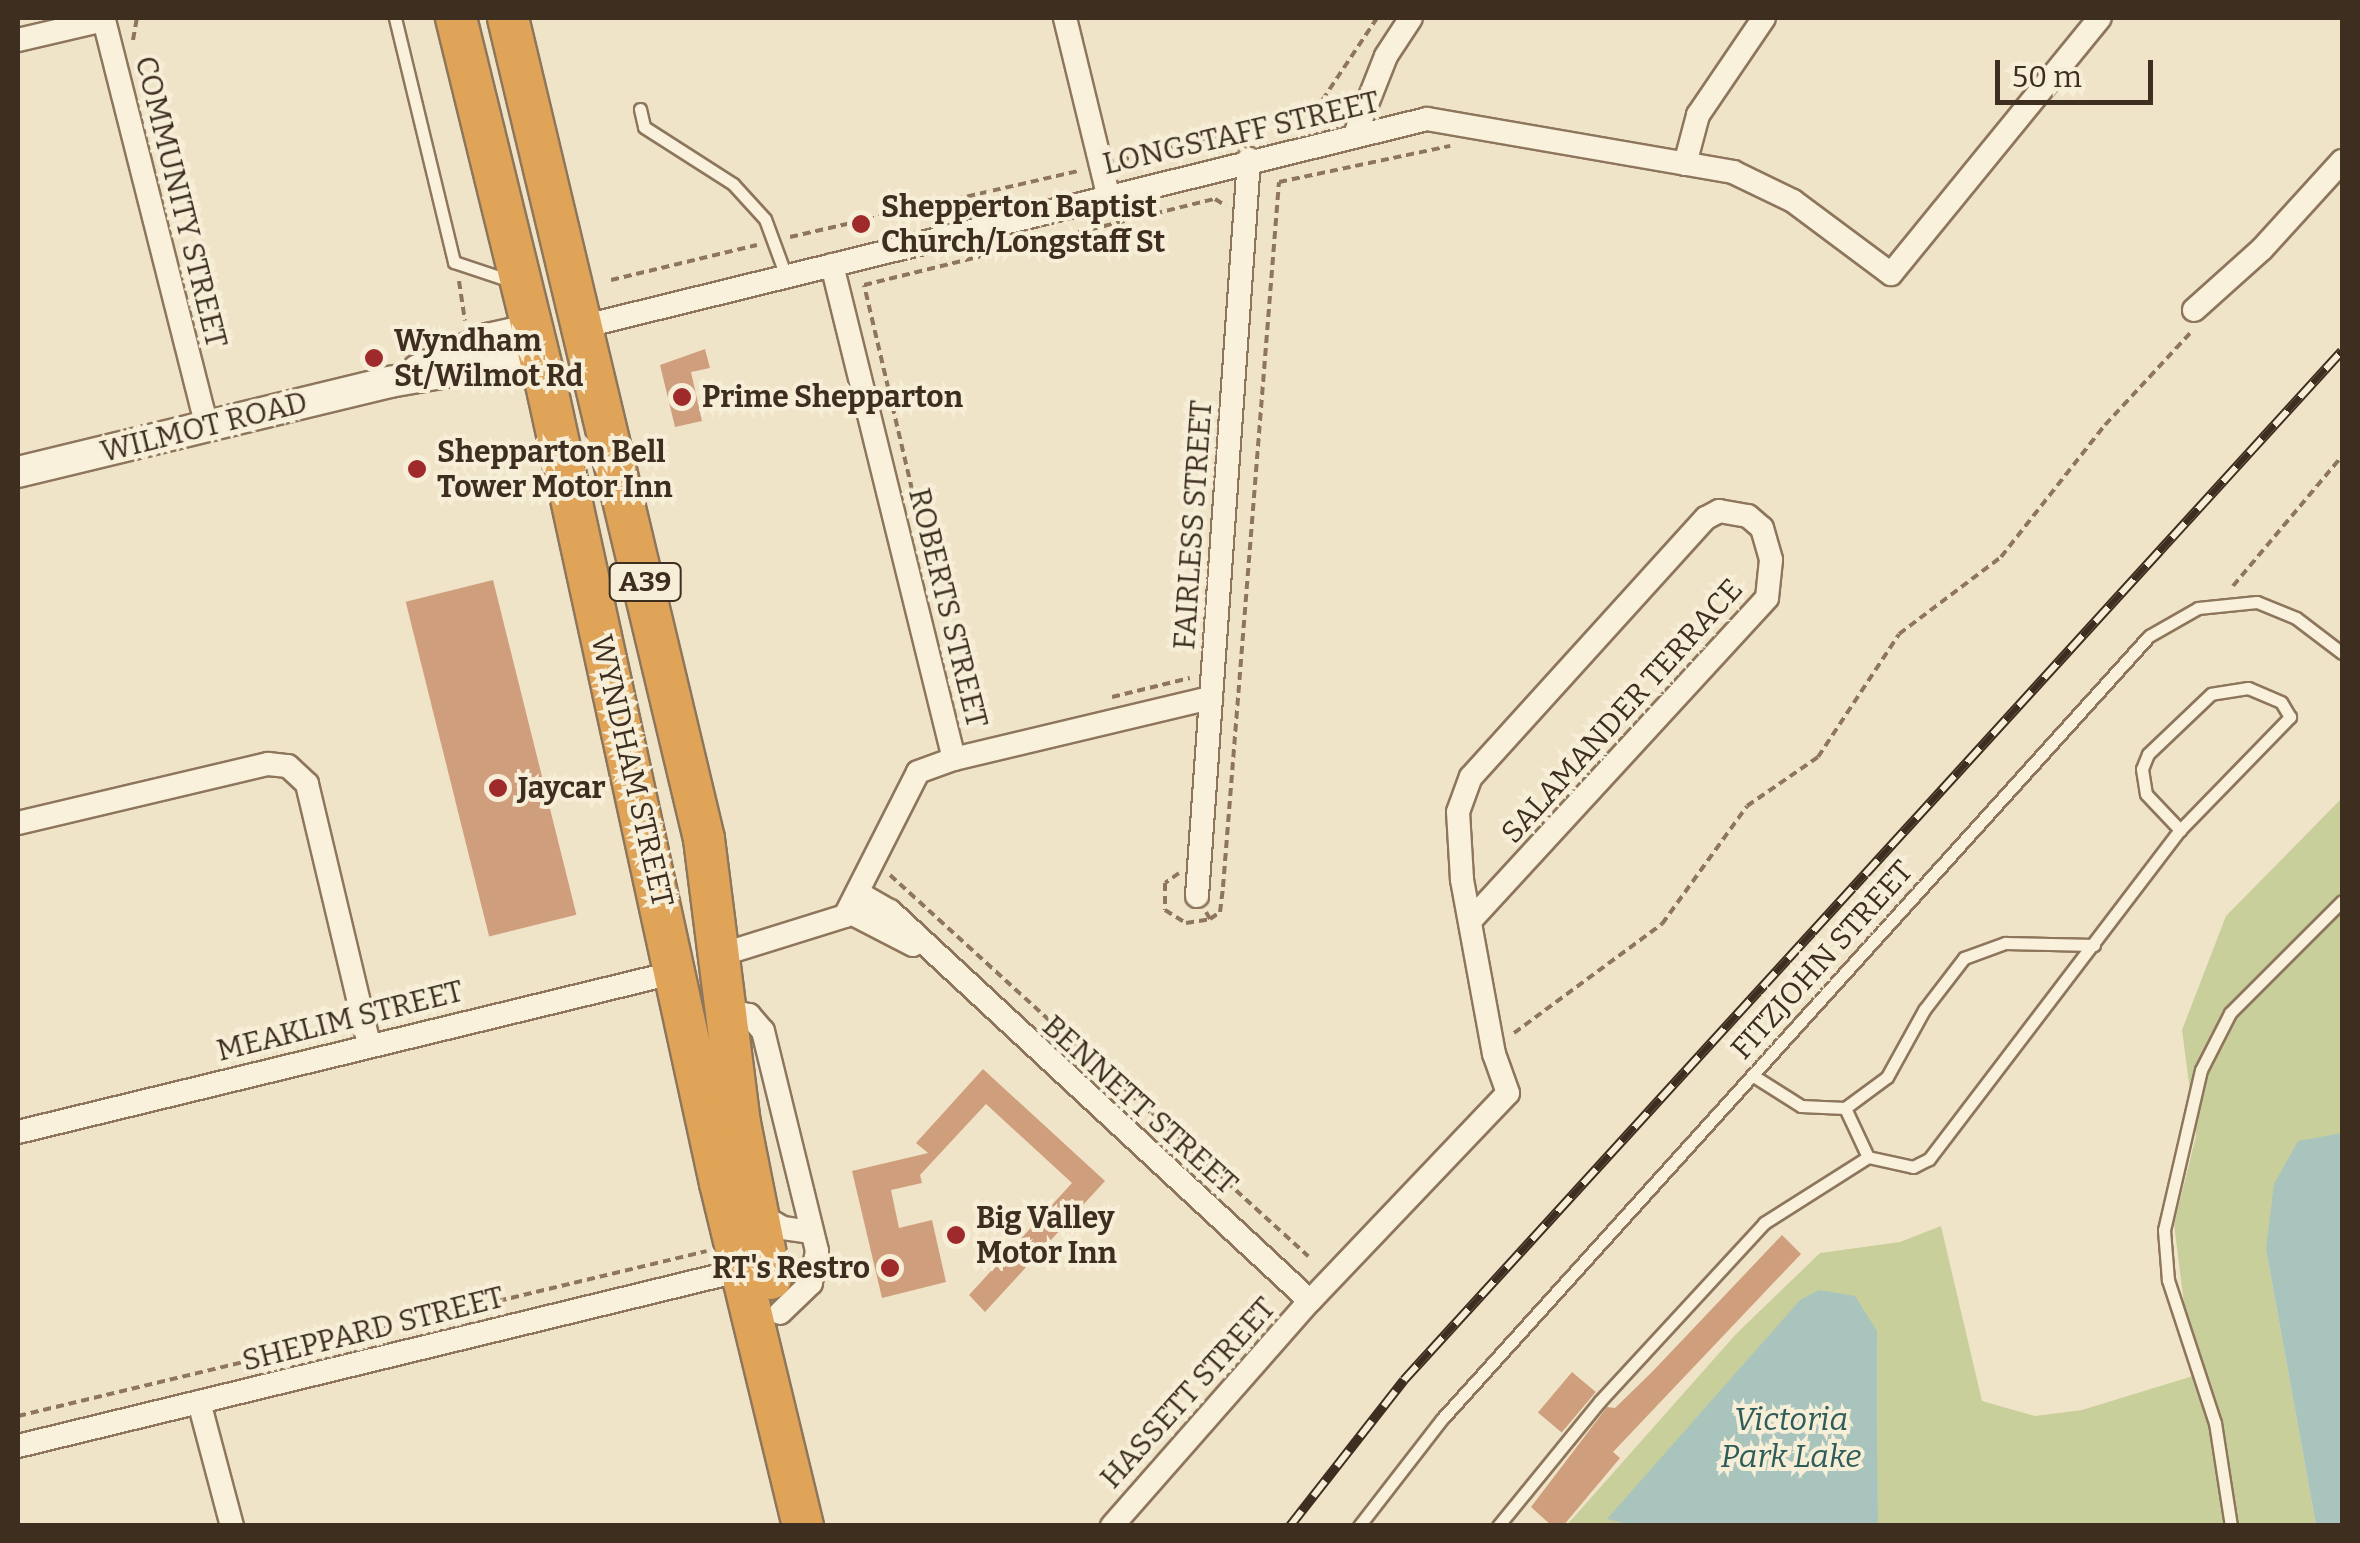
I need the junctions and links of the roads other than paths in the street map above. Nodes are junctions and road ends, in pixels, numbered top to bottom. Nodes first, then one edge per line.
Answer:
1 (395, 18) edge
2 (456, 18) edge
3 (508, 18) edge
4 (1065, 18) edge
5 (1411, 18) edge
6 (1764, 18) edge
7 (2100, 18) edge
8 (18, 40) edge
9 (640, 109) dead end
10 (1354, 137) junction
11 (1250, 159) junction
12 (2342, 161) edge
13 (1686, 164) junction
14 (1108, 196) junction
15 (832, 265) junction
16 (786, 276) junction
17 (520, 284) junction
18 (2194, 310) road end
19 (585, 326) junction
20 (536, 343) junction
21 (390, 382) junction
22 (206, 426) junction
23 (18, 472) edge
24 (2342, 652) edge
25 (1203, 700) junction
26 (954, 759) junction
27 (18, 824) edge
28 (2180, 830) junction
29 (1197, 896) road end
30 (2342, 902) edge
31 (854, 903) junction
32 (1473, 918) junction
33 (2094, 945) junction
34 (720, 955) junction
35 (677, 972) junction
36 (725, 1010) junction
37 (369, 1044) junction
38 (1752, 1074) junction
39 (1845, 1108) junction
40 (18, 1132) edge
41 (1868, 1157) junction
42 (758, 1213) junction
43 (812, 1232) junction
44 (742, 1270) junction
45 (1310, 1301) junction
46 (780, 1313) junction
47 (199, 1402) junction
48 (18, 1446) edge
49 (232, 1526) edge
50 (803, 1526) edge
51 (832, 1526) edge
52 (1112, 1526) edge
53 (1360, 1526) edge
54 (1498, 1526) edge
55 (2230, 1526) edge

1 - 17 lane
2 - 17 highway, WYNDHAM STREET / A39
3 - 19 highway, WYNDHAM STREET / A39
4 - 14 street
5 - 10 street
6 - 13 street
7 - 13 street, LONGSTAFF STREET
8 - 22 street, COMMUNITY STREET
9 - 16 lane
10 - 11 street, LONGSTAFF STREET
10 - 13 street, LONGSTAFF STREET
11 - 14 street, LONGSTAFF STREET
11 - 25 street, FAIRLESS STREET
12 - 18 street
14 - 15 street, LONGSTAFF STREET
15 - 16 street, LONGSTAFF STREET
15 - 26 street, ROBERTS STREET
16 - 19 street, LONGSTAFF STREET
17 - 20 highway, WYNDHAM STREET / A39
19 - 20 highway
19 - 34 highway, WYNDHAM STREET / A39
20 - 21 street, WILMOT ROAD
20 - 21 street, WILMOT ROAD
20 - 35 highway, WYNDHAM STREET / A39
21 - 22 street, WILMOT ROAD
22 - 23 street, WILMOT ROAD
24 - 38 lane, FITZJOHN STREET
25 - 26 street
25 - 29 street, FAIRLESS STREET
26 - 31 street, ROBERTS STREET
27 - 37 street
28 - 28 lane
28 - 33 lane
30 - 55 lane
31 - 34 street
31 - 45 street, BENNETT STREET
32 - 32 street, SALAMANDER TERRACE
32 - 45 street, HASSETT STREET
33 - 39 lane
33 - 41 lane
34 - 35 highway
34 - 36 highway, WYNDHAM STREET / A39
35 - 37 street, MEAKLIM STREET
35 - 44 highway, WYNDHAM STREET / A39
36 - 42 highway, WYNDHAM STREET / A39
36 - 43 street
37 - 40 street, MEAKLIM STREET
38 - 39 lane
38 - 53 lane, FITZJOHN STREET
39 - 41 lane
41 - 54 lane
42 - 43 street
42 - 46 highway, WYNDHAM STREET / A39
43 - 46 street
44 - 47 street, SHEPPARD STREET
44 - 50 highway, WYNDHAM STREET / A39
45 - 52 street, HASSETT STREET
46 - 51 highway, WYNDHAM STREET / A39
47 - 48 street, SHEPPARD STREET
47 - 49 street

